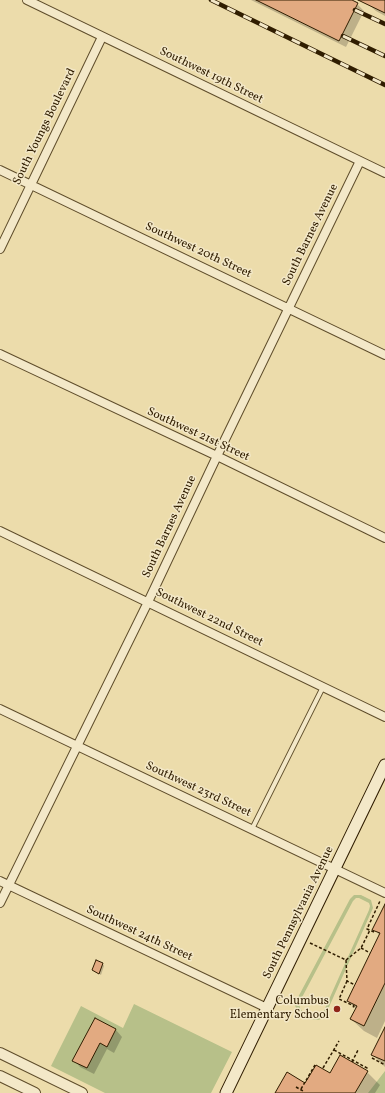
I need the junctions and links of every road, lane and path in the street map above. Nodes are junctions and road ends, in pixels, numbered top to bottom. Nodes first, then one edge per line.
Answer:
1 (27, 0) edge
2 (102, 37) junction
3 (360, 161) junction
4 (0, 170) edge
5 (385, 173) edge
6 (31, 185) junction
7 (0, 249) edge
8 (289, 308) junction
9 (0, 354) edge
10 (385, 354) edge
11 (217, 456) junction
12 (0, 532) edge
13 (385, 538) edge
14 (148, 602) junction
15 (323, 687) junction
16 (0, 709) edge
17 (385, 717) edge
18 (76, 746) junction
19 (385, 766) edge
20 (252, 829) junction
21 (335, 868) junction
22 (0, 881) edge
23 (8, 885) junction
24 (385, 893) edge
25 (380, 901) dead end
26 (0, 903) edge
27 (370, 930) junction
28 (374, 932) dead end
29 (310, 943) dead end
30 (361, 948) junction
31 (370, 953) dead end
32 (346, 960) junction
33 (348, 981) junction
34 (355, 985) dead end
35 (267, 1008) junction
36 (352, 1009) dead end
37 (339, 1041) dead end
38 (334, 1050) junction
39 (358, 1050) dead end
40 (0, 1053) edge
41 (372, 1058) dead end
42 (352, 1061) junction
43 (314, 1065) dead end
44 (385, 1065) edge
45 (324, 1068) dead end
46 (366, 1070) dead end
47 (0, 1076) edge
48 (296, 1087) dead end
49 (301, 1089) junction
50 (35, 1093) edge
51 (82, 1093) edge
52 (226, 1093) edge
53 (302, 1093) edge

1 - 2 street, Southwest 19th Street
2 - 3 street, Southwest 19th Street
2 - 6 street, South Youngs Boulevard
3 - 5 street, Southwest 19th Street
3 - 8 street, South Barnes Avenue
4 - 6 street, Southwest 20th Street
6 - 7 street, South Youngs Boulevard
6 - 8 street, Southwest 20th Street
8 - 10 street, Southwest 20th Street
8 - 11 street, South Barnes Avenue
9 - 11 street, Southwest 21st Street
11 - 13 street, Southwest 21st Street
11 - 14 street, South Barnes Avenue
12 - 14 street, Southwest 22nd Street
14 - 15 street, Southwest 22nd Street
14 - 18 street, South Barnes Avenue
15 - 17 street, Southwest 22nd Street
15 - 20 lane
16 - 18 street, Southwest 23rd Street
18 - 20 street, Southwest 23rd Street
18 - 23 street, South Barnes Avenue
19 - 21 main road, South Pennsylvania Avenue
20 - 21 street, Southwest 23rd Street
21 - 24 street, Southwest 23rd Street
21 - 35 main road, South Pennsylvania Avenue
22 - 23 street, Southwest 24th Street
23 - 26 street, South Barnes Avenue
23 - 35 street, Southwest 24th Street
25 - 27 path
27 - 28 path
27 - 30 path
29 - 32 path
30 - 31 path
30 - 32 path
32 - 33 path
33 - 34 path
33 - 36 path
35 - 52 main road, South Pennsylvania Avenue
37 - 38 path
38 - 42 path
38 - 45 path
39 - 42 path
40 - 51 street
41 - 44 path
42 - 46 path
43 - 49 path
47 - 50 street
48 - 49 path
49 - 53 path

